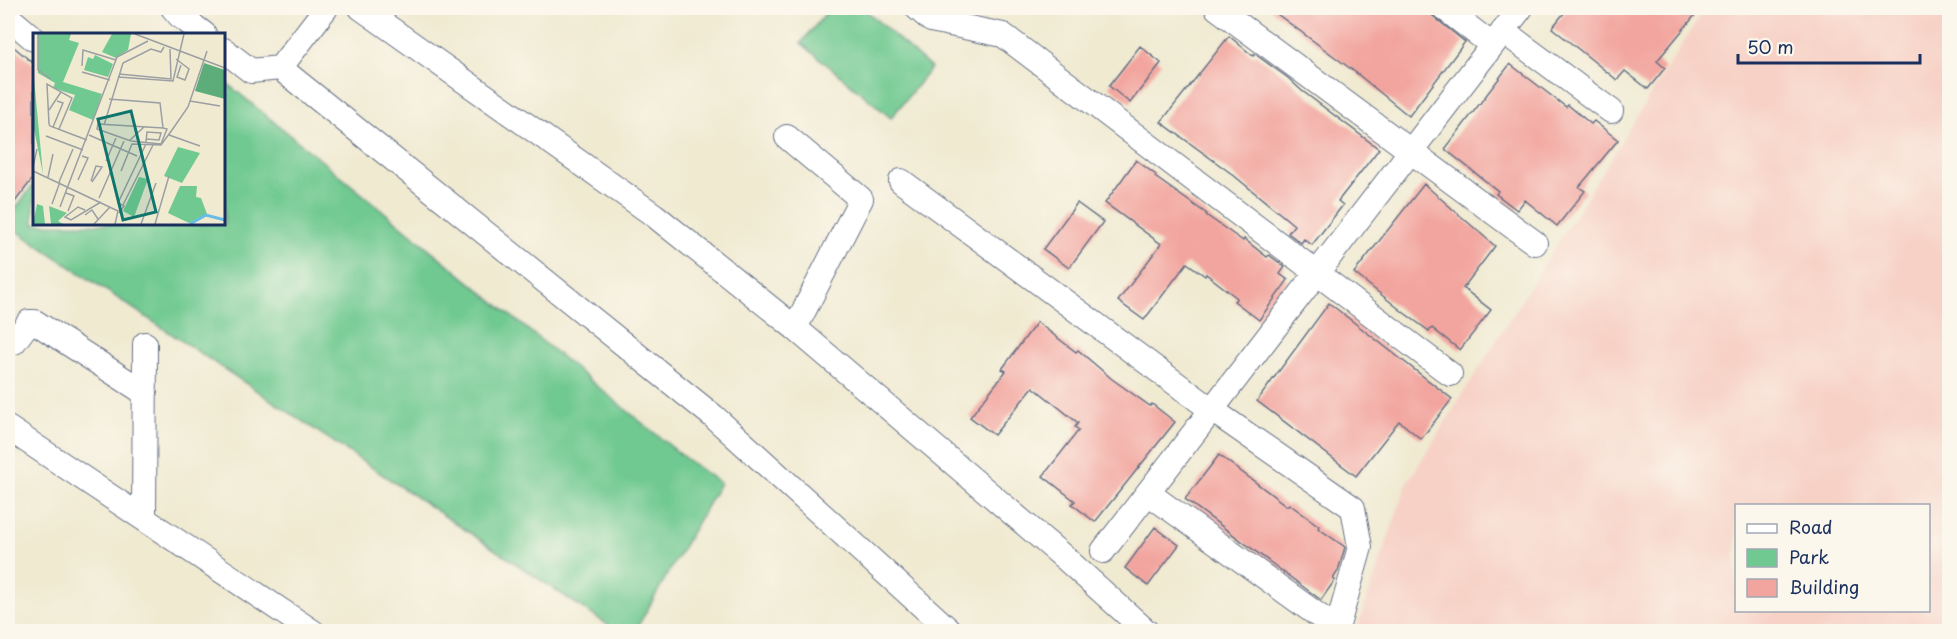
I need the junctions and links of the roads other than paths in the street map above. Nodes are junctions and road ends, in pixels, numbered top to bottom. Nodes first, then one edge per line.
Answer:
1 (173, 8) edge
2 (326, 8) edge
3 (361, 8) edge
4 (916, 8) edge
5 (1217, 8) edge
6 (1444, 8) edge
7 (1521, 8) edge
8 (8, 17) edge
9 (203, 33) edge
10 (33, 38) edge
11 (1498, 38) junction
12 (225, 51) edge
13 (280, 68) junction
14 (1611, 111) dead end
15 (787, 136) dead end
16 (1411, 151) junction
17 (901, 181) dead end
18 (1535, 243) dead end
19 (1317, 273) junction
20 (795, 328) junction
21 (15, 342) dead end
22 (145, 344) dead end
23 (1450, 374) dead end
24 (145, 393) junction
25 (1212, 410) junction
26 (8, 428) edge
27 (1148, 493) junction
28 (144, 518) junction
29 (1103, 551) dead end
30 (1336, 630) edge
31 (314, 632) edge
32 (951, 632) edge
33 (1147, 632) edge

1 - 9 street
2 - 13 street
3 - 20 street
4 - 19 street
5 - 16 street
6 - 11 street
7 - 11 street
8 - 10 street
11 - 14 street
11 - 16 street
12 - 13 street
13 - 32 street
15 - 20 street
16 - 18 street
16 - 19 street
17 - 25 street
19 - 23 street
19 - 25 street
20 - 33 street
21 - 24 street
22 - 24 street
24 - 28 street
25 - 27 street
25 - 30 street
26 - 28 street
27 - 29 street
27 - 30 street
28 - 31 street

